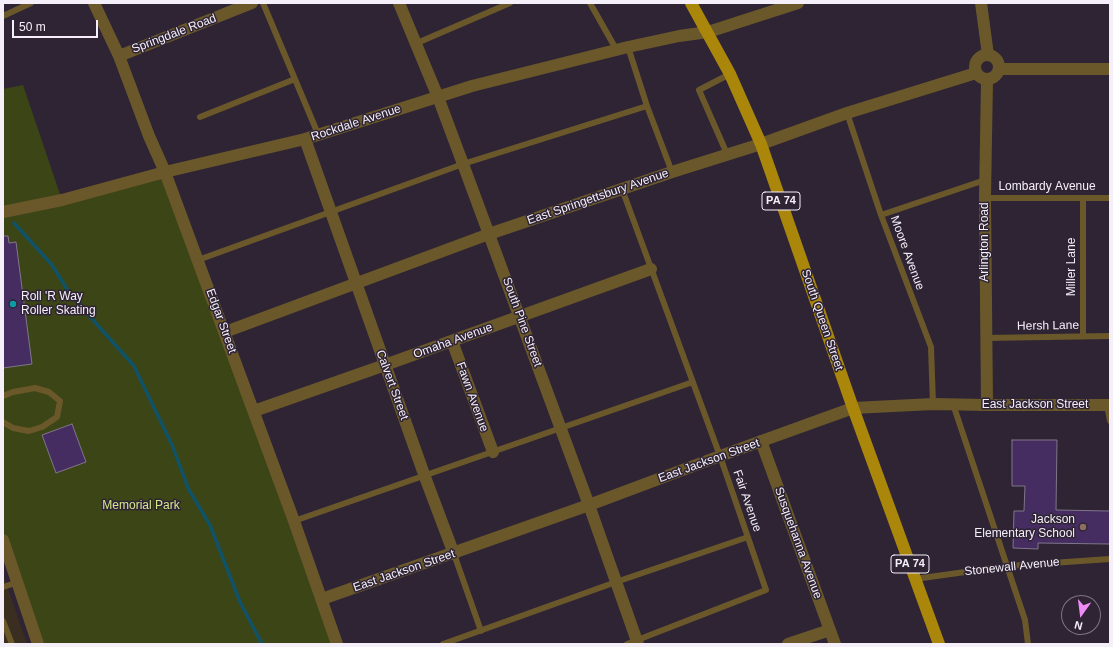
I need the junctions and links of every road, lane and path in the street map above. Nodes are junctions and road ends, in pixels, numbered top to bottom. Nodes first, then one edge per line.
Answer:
1 (94, 3) edge
2 (252, 3) edge
3 (263, 3) edge
4 (399, 3) edge
5 (510, 3) edge
6 (590, 3) edge
7 (691, 3) edge
8 (798, 3) edge
9 (981, 3) edge
10 (28, 4) edge
11 (3, 16) edge
12 (708, 32) junction
13 (417, 43) junction
14 (622, 48) junction
15 (988, 55) junction
16 (118, 56) junction
17 (999, 69) junction
18 (1110, 69) edge
19 (976, 73) junction
20 (730, 74) junction
21 (295, 79) junction
22 (987, 80) junction
23 (438, 97) junction
24 (647, 106) junction
25 (847, 113) junction
26 (200, 116) dead end
27 (318, 134) junction
28 (305, 139) junction
29 (761, 144) junction
30 (727, 154) junction
31 (464, 164) junction
32 (165, 172) junction
33 (672, 172) junction
34 (985, 180) junction
35 (622, 189) junction
36 (985, 198) junction
37 (1083, 198) junction
38 (1110, 198) edge
39 (3, 212) edge
40 (331, 213) junction
41 (882, 215) junction
42 (489, 234) junction
43 (198, 260) junction
44 (651, 269) junction
45 (356, 284) junction
46 (520, 317) junction
47 (225, 332) junction
48 (1083, 336) junction
49 (1110, 336) edge
50 (985, 338) junction
51 (452, 341) junction
52 (386, 365) junction
53 (693, 382) junction
54 (3, 396) edge
55 (933, 404) junction
56 (953, 404) junction
57 (987, 405) junction
58 (1109, 405) edge
59 (853, 408) junction
60 (254, 411) junction
61 (1110, 421) edge
62 (3, 422) edge
63 (561, 428) junction
64 (761, 441) junction
65 (493, 452) junction
66 (720, 456) junction
67 (425, 477) junction
68 (589, 505) junction
69 (294, 521) junction
70 (748, 537) junction
71 (3, 540) edge
72 (454, 554) junction
73 (1110, 559) edge
74 (1008, 566) junction
75 (915, 579) junction
76 (18, 582) junction
77 (616, 582) junction
78 (3, 587) edge
79 (322, 599) junction
80 (3, 621) edge
81 (481, 630) junction
82 (830, 630) junction
83 (634, 643) edge
84 (12, 644) edge
85 (38, 644) edge
86 (337, 644) edge
87 (443, 644) edge
88 (788, 644) edge
89 (835, 644) edge
90 (939, 644) edge
91 (1028, 644) edge

1 - 16 street, Edgar Street
2 - 16 street, Springdale Road
3 - 21 lane
4 - 13 street, South Pine Street
5 - 13 lane
6 - 14 lane
7 - 12 main road, South Queen Street / PA 74
8 - 12 street, Rockdale Avenue
9 - 15 street
10 - 11 lane
12 - 14 street, Rockdale Avenue
12 - 20 main road, South Queen Street / PA 74
13 - 23 street, South Pine Street
14 - 23 street, Rockdale Avenue
14 - 24 lane
15 - 17 street
15 - 19 street
16 - 32 street, Edgar Street
17 - 18 street
17 - 22 street
19 - 22 street
19 - 25 street, East Springettsbury Avenue
20 - 29 main road, South Queen Street / PA 74
20 - 30 lane
21 - 26 lane
21 - 27 lane
22 - 34 street, Arlington Road
23 - 27 street, Rockdale Avenue
23 - 31 street, South Pine Street
24 - 31 lane
24 - 33 lane
25 - 29 street, East Springettsbury Avenue
25 - 41 lane, Moore Avenue
27 - 28 street, Rockdale Avenue
28 - 32 street, Rockdale Avenue
28 - 40 street, Calvert Street
29 - 30 street, East Springettsbury Avenue
29 - 59 main road, South Queen Street / PA 74
30 - 33 street, East Springettsbury Avenue
31 - 40 lane
31 - 42 street, South Pine Street
32 - 39 street, Rockdale Avenue
32 - 43 street, Edgar Street
33 - 35 street, East Springettsbury Avenue
34 - 36 street, Arlington Road
34 - 41 lane, Lombardy Avenue
35 - 42 street, East Springettsbury Avenue
35 - 44 lane, Fair Avenue
36 - 37 lane, Lombardy Avenue
36 - 50 street, Arlington Road
37 - 38 lane, Lombardy Avenue
37 - 48 lane, Miller Lane
40 - 43 lane
40 - 45 street, Calvert Street
41 - 55 lane, Moore Avenue
42 - 45 street, East Springettsbury Avenue
42 - 46 street, South Pine Street
43 - 47 street, Edgar Street
44 - 46 street, Omaha Avenue
44 - 53 lane, Fair Avenue
45 - 47 street, East Springettsbury Avenue
45 - 52 street, Calvert Street
46 - 51 street, Omaha Avenue
46 - 63 street, South Pine Street
47 - 60 street, Edgar Street
48 - 49 lane, Hersh Lane
48 - 50 lane, Hersh Lane
50 - 57 street, Arlington Road
51 - 52 street, Omaha Avenue
51 - 65 street, Fawn Avenue
52 - 60 street, Omaha Avenue
52 - 67 street, Calvert Street
53 - 63 lane
53 - 66 lane, Fair Avenue
54 - 62 lane
55 - 56 street, East Jackson Street
55 - 59 street, East Jackson Street
56 - 57 street, East Jackson Street
56 - 74 lane
57 - 58 street, East Jackson Street
58 - 61 lane
59 - 64 street, East Jackson Street
59 - 75 main road, South Queen Street / PA 74
60 - 69 street, Edgar Street
63 - 65 lane
63 - 68 street, South Pine Street
64 - 66 street, East Jackson Street
64 - 82 street, Susquehanna Avenue
65 - 67 lane
66 - 68 street, East Jackson Street
66 - 70 lane, Fair Avenue
67 - 69 lane
67 - 72 street, Calvert Street
68 - 72 street, East Jackson Street
68 - 77 street, South Pine Street
69 - 79 street, Edgar Street
70 - 77 lane
70 - 83 lane, Fair Avenue
71 - 76 street
72 - 79 street, East Jackson Street
72 - 81 lane, Calvert Street
73 - 74 lane, Stonewall Avenue
74 - 75 lane, Stonewall Avenue
74 - 91 lane
75 - 90 main road, South Queen Street / PA 74
76 - 78 lane
76 - 85 street
77 - 81 lane
77 - 83 street, South Pine Street
79 - 86 street, Edgar Street
80 - 84 lane
81 - 87 lane
82 - 88 street
82 - 89 street, Susquehanna Avenue

